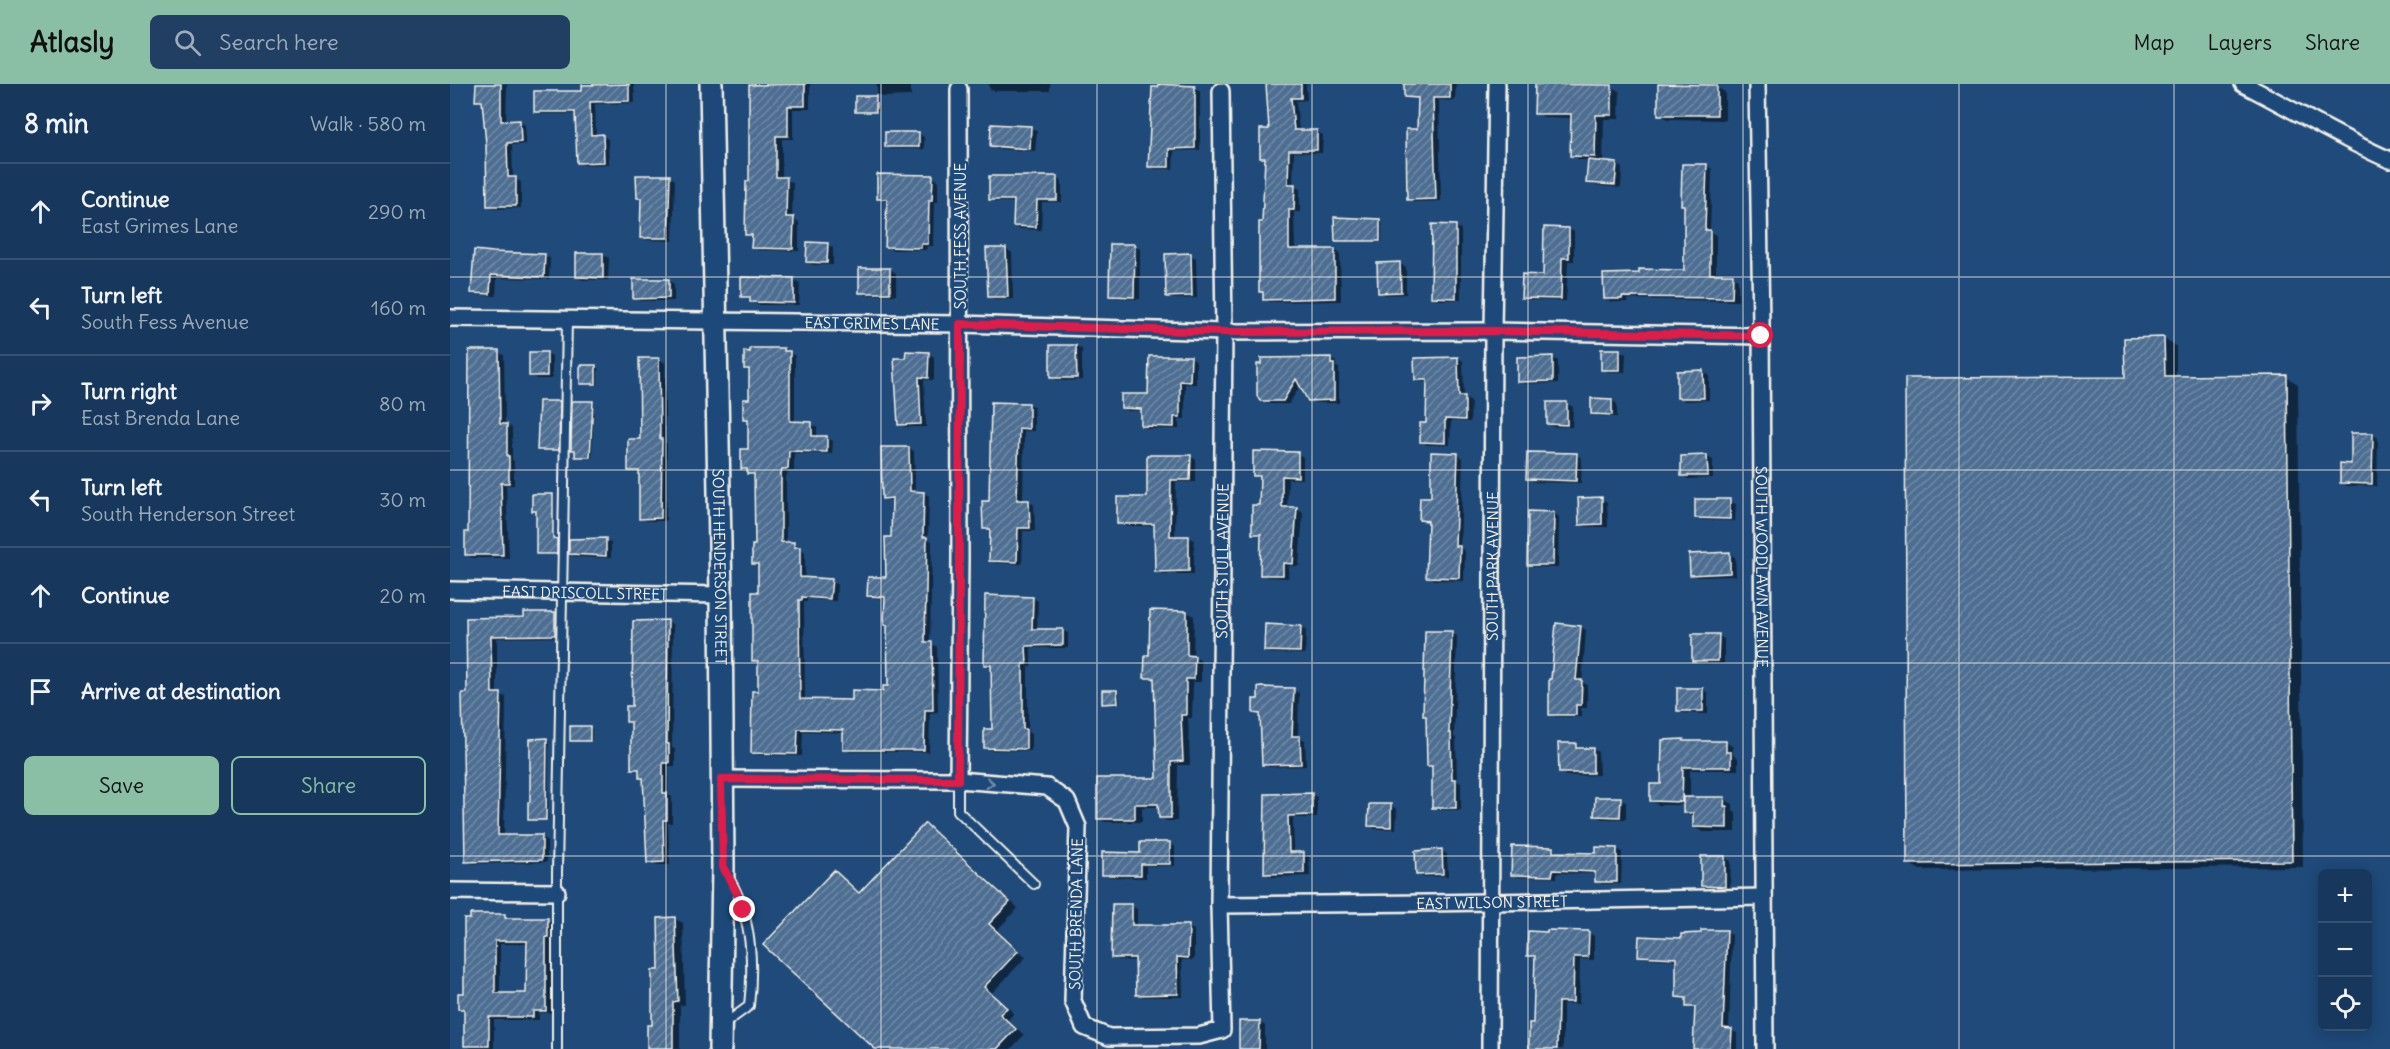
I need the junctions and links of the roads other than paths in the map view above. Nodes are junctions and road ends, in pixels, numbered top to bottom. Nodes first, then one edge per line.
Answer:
1 (711, 84) edge
2 (1497, 84) edge
3 (1757, 84) edge
4 (2243, 84) edge
5 (959, 88) dead end
6 (1221, 91) dead end
7 (2390, 160) edge
8 (450, 318) edge
9 (567, 320) junction
10 (715, 321) junction
11 (960, 324) junction
12 (1493, 331) junction
13 (1224, 332) junction
14 (1761, 336) junction
15 (450, 590) edge
16 (562, 592) junction
17 (721, 595) junction
18 (721, 779) junction
19 (958, 780) junction
20 (723, 867) junction
21 (1034, 884) dead end
22 (450, 891) edge
23 (557, 892) junction
24 (1764, 897) junction
25 (1490, 903) junction
26 (1219, 905) junction
27 (1222, 1030) joint
28 (720, 1039) edge
29 (557, 1049) edge
30 (1490, 1049) edge
31 (1765, 1049) edge

1 - 10 street, SOUTH HENDERSON STREET
2 - 12 street, SOUTH PARK AVENUE
3 - 14 street, SOUTH WOODLAWN AVENUE
4 - 7 street
5 - 11 street, SOUTH FESS AVENUE
6 - 13 street, SOUTH STULL AVENUE
8 - 9 street, EAST GRIMES LANE
9 - 10 street, EAST GRIMES LANE
9 - 16 lane
10 - 11 street, EAST GRIMES LANE
10 - 17 street, SOUTH HENDERSON STREET
11 - 13 street, EAST GRIMES LANE
11 - 19 street, SOUTH FESS AVENUE
12 - 13 street, EAST GRIMES LANE
12 - 14 street, EAST GRIMES LANE
12 - 25 street, SOUTH PARK AVENUE
13 - 26 street, SOUTH STULL AVENUE
14 - 24 street, SOUTH WOODLAWN AVENUE
15 - 16 street, EAST DRISCOLL STREET
16 - 17 street, EAST DRISCOLL STREET
16 - 23 lane
17 - 18 street, SOUTH HENDERSON STREET
18 - 19 street
18 - 20 street, SOUTH HENDERSON STREET
19 - 21 lane
19 -> 27 street, SOUTH BRENDA LANE
20 - 28 street, SOUTH HENDERSON STREET
20 - 28 lane
22 - 23 street
23 - 29 lane
24 - 25 street, EAST WILSON STREET
24 - 31 street, SOUTH WOODLAWN AVENUE
25 - 26 street, EAST WILSON STREET
25 - 30 street, SOUTH PARK AVENUE
26 - 27 street, SOUTH STULL AVENUE

